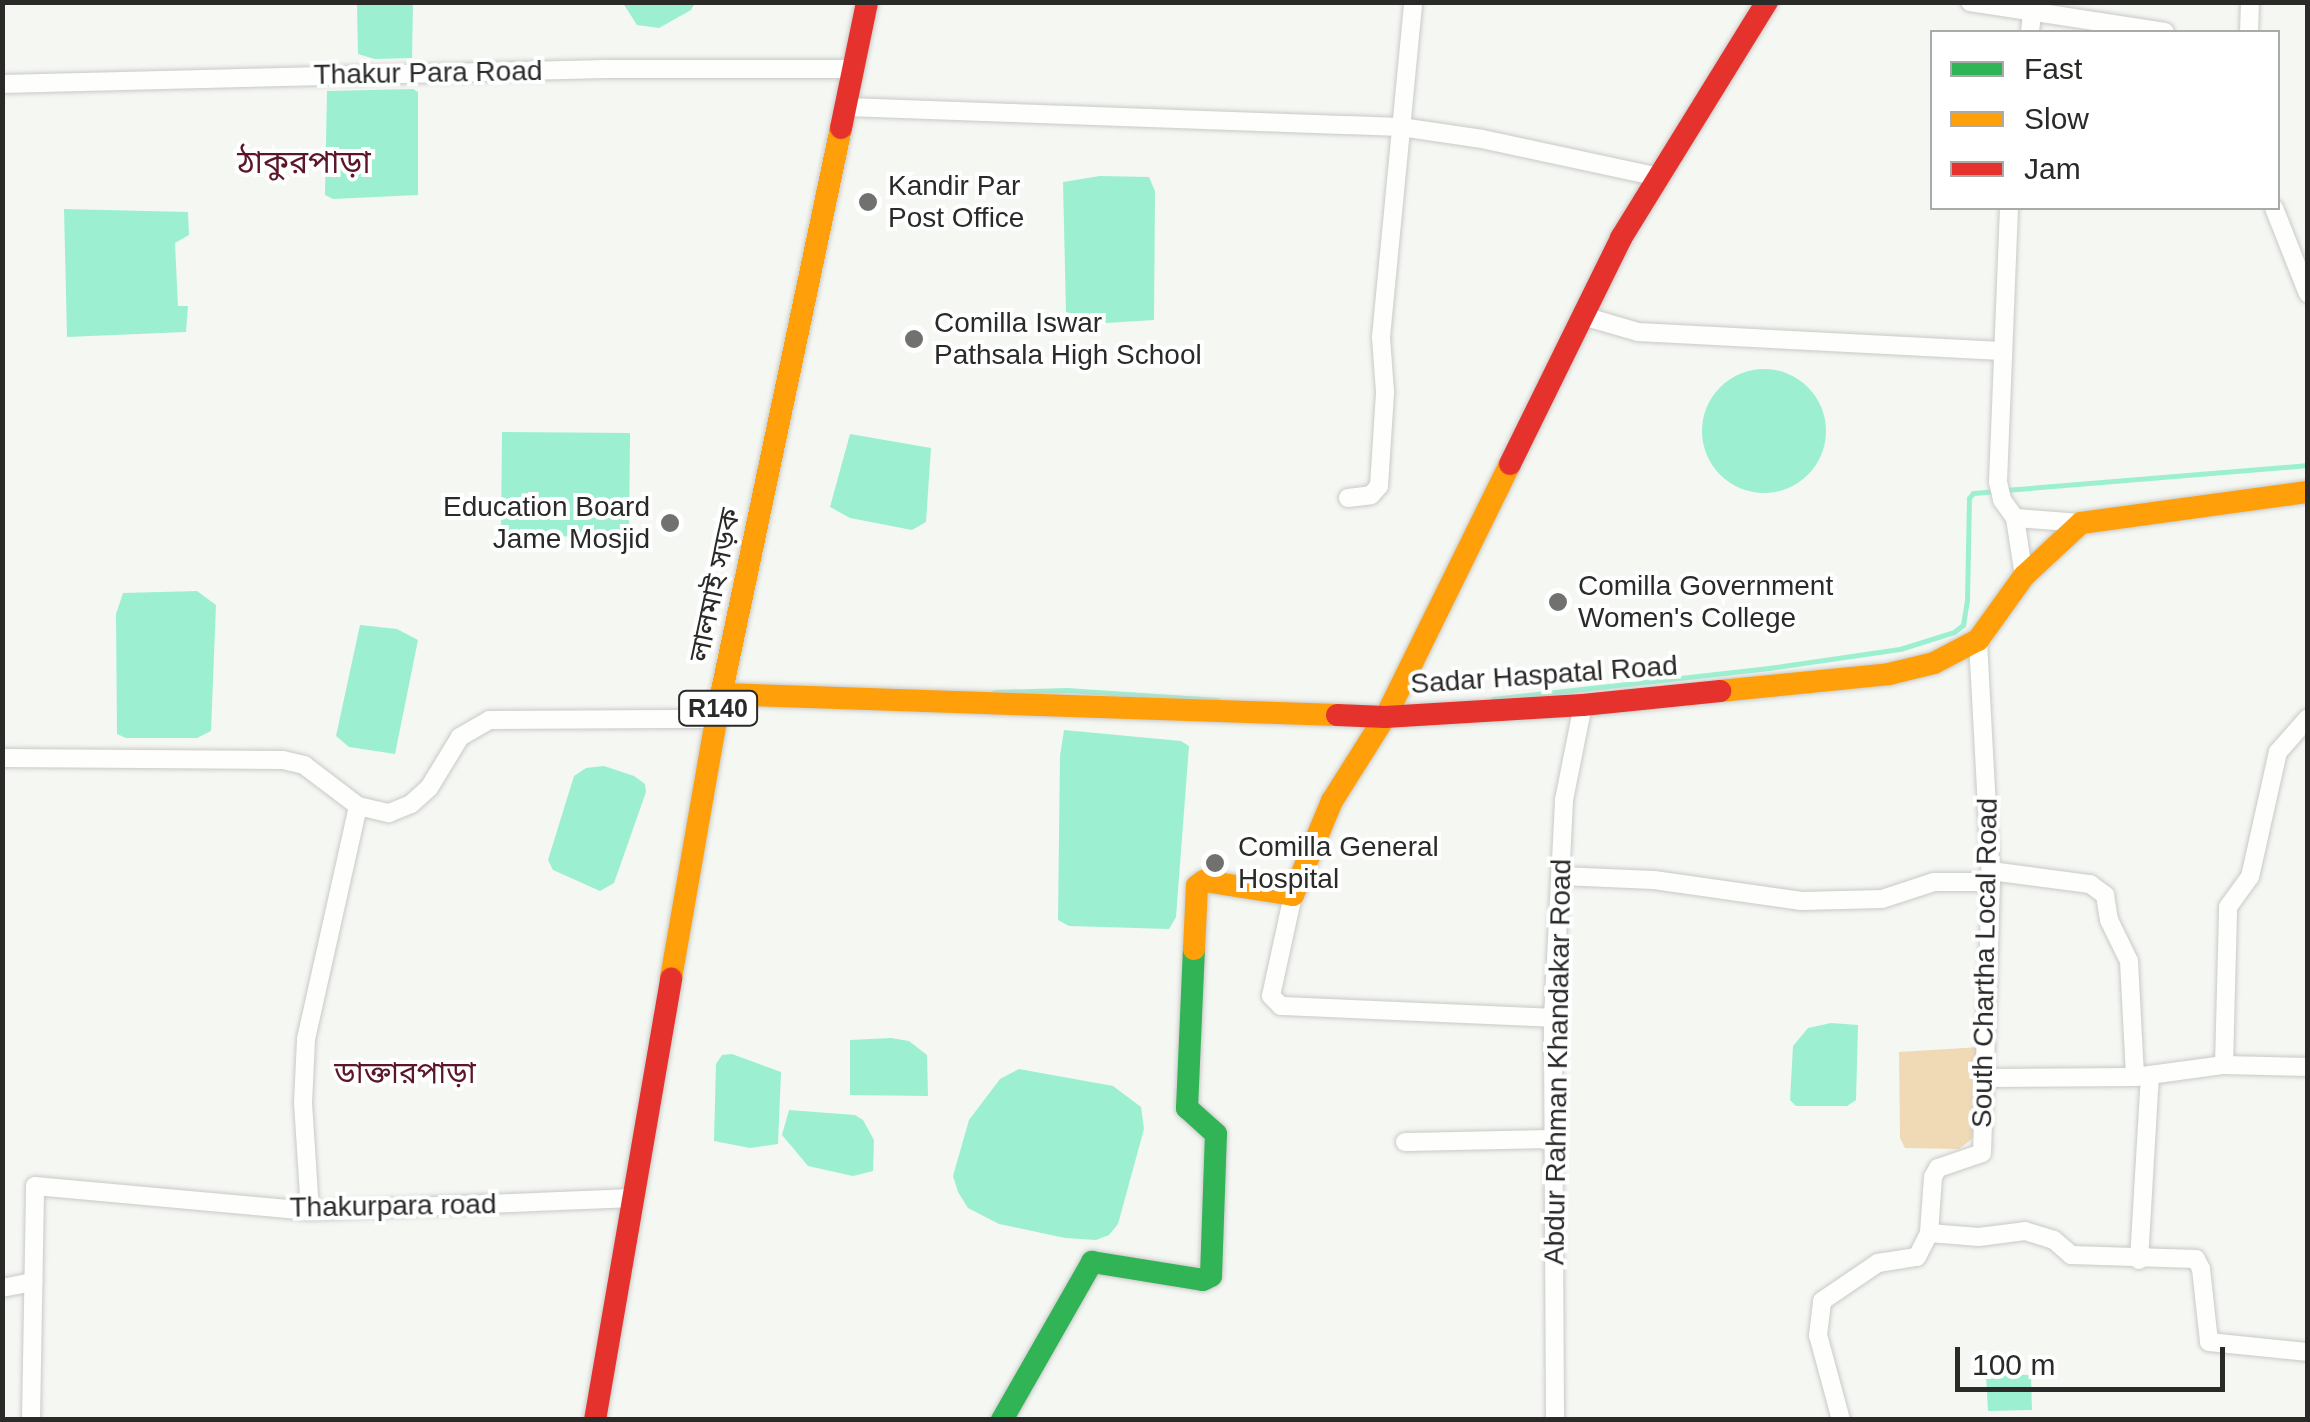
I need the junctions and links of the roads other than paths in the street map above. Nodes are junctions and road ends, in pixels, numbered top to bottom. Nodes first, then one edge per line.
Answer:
1 (868, 2) edge
2 (1414, 2) edge
3 (1767, 2) edge
4 (1970, 2) edge
5 (2250, 2) edge
6 (2032, 17) edge
7 (2147, 30) edge
8 (2248, 30) edge
9 (854, 70) junction
10 (2, 84) edge
11 (848, 108) junction
12 (1401, 127) junction
13 (1659, 177) junction
14 (2008, 210) edge
15 (2275, 210) edge
16 (2308, 294) edge
17 (1583, 316) junction
18 (2002, 351) junction
19 (2308, 492) edge
20 (1348, 498) dead end
21 (2015, 518) junction
22 (2080, 523) junction
23 (2024, 576) junction
24 (1978, 640) junction
25 (722, 694) junction
26 (1583, 706) junction
27 (1390, 707) junction
28 (716, 718) junction
29 (2308, 718) edge
30 (2, 758) edge
31 (358, 806) junction
32 (1560, 876) junction
33 (1991, 877) junction
34 (1292, 895) junction
35 (1552, 1018) junction
36 (2224, 1066) junction
37 (2308, 1067) edge
38 (2143, 1076) junction
39 (1988, 1078) junction
40 (1553, 1139) junction
41 (1405, 1142) dead end
42 (633, 1198) junction
43 (310, 1212) junction
44 (1929, 1233) junction
45 (2139, 1260) junction
46 (33, 1282) junction
47 (2, 1288) edge
48 (2308, 1352) edge
49 (30, 1420) edge
50 (595, 1420) edge
51 (1002, 1420) edge
52 (1555, 1420) edge
53 (1841, 1420) edge

1 - 9 street, লালমাই সড়ক / R140
2 - 12 street
3 - 13 street
4 - 6 street
5 - 8 street
6 - 7 street
9 - 10 street, Thakur Para Road
9 - 11 street, লালমাই সড়ক / R140
11 - 12 street
11 - 25 street, লালমাই সড়ক / R140
12 - 13 street
12 - 20 street
13 - 17 street
14 - 18 street
15 - 16 street
17 - 18 street
17 - 27 street
18 - 21 street
19 - 22 street
21 - 22 street
21 - 23 street
22 - 23 street, Sadar Haspatal Road
23 - 24 street, Sadar Haspatal Road
24 - 26 street, Sadar Haspatal Road
24 - 33 street, South Chartha Local Road
25 - 27 street, Sadar Haspatal Road
25 - 28 street, লালমাই সড়ক / R140
26 - 27 street, Sadar Haspatal Road
26 - 32 street, Abdur Rahman Khandakar Road
27 - 34 street
28 - 31 street
28 - 42 street, লালমাই সড়ক / R140
29 - 36 street
30 - 31 street
31 - 43 street
32 - 33 street
32 - 35 street, Abdur Rahman Khandakar Road
33 - 38 street
33 - 39 street, South Chartha Local Road
34 - 35 street
34 - 51 street
35 - 40 street, Abdur Rahman Khandakar Road
36 - 37 street
36 - 38 street
38 - 39 street
38 - 45 street
39 - 44 street, South Chartha Local Road
40 - 41 street
40 - 52 street, Abdur Rahman Khandakar Road
42 - 43 street, Thakurpara road
42 - 50 street, লালমাই সড়ক / R140
43 - 46 street, Thakurpara road
44 - 45 street
44 - 53 street
45 - 48 street
46 - 47 street
46 - 49 street

